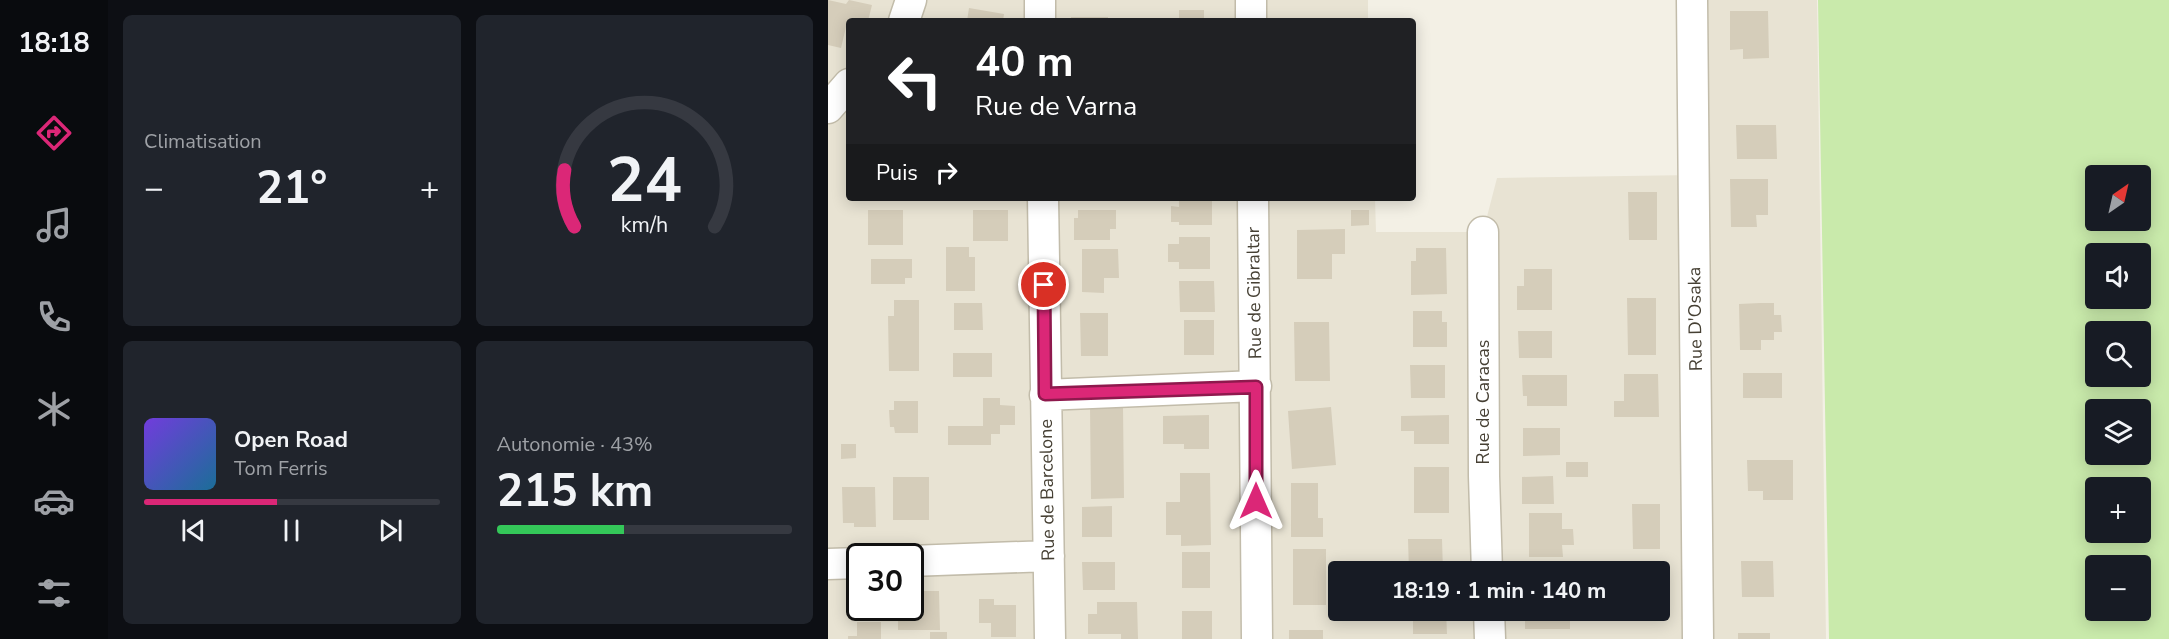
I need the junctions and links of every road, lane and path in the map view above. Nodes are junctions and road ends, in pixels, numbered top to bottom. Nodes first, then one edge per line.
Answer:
1 (911, 0) edge
2 (1040, 0) edge
3 (1251, 0) edge
4 (1692, 0) edge
5 (905, 18) edge
6 (1040, 18) edge
7 (1251, 18) edge
8 (846, 87) edge
9 (828, 108) edge
10 (1042, 201) edge
11 (1253, 201) edge
12 (1483, 232) dead end
13 (1256, 387) junction
14 (1045, 394) junction
15 (1049, 556) junction
16 (924, 560) edge
17 (1487, 561) edge
18 (846, 563) edge
19 (828, 564) edge
20 (1489, 621) edge
21 (1050, 639) edge
22 (1257, 639) edge
23 (1490, 639) edge
24 (1698, 639) edge

1 - 5 street
2 - 6 street
3 - 7 street
4 - 24 street, Rue D'Osaka
8 - 9 street
10 - 14 street, Rue de Barcelone
11 - 13 street, Rue de Gibraltar
12 - 17 street, Rue de Caracas
13 - 14 street
13 - 22 street, Rue de Gibraltar
14 - 15 street, Rue de Barcelone
15 - 16 street
15 - 21 street, Rue de Barcelone
18 - 19 street
20 - 23 street

